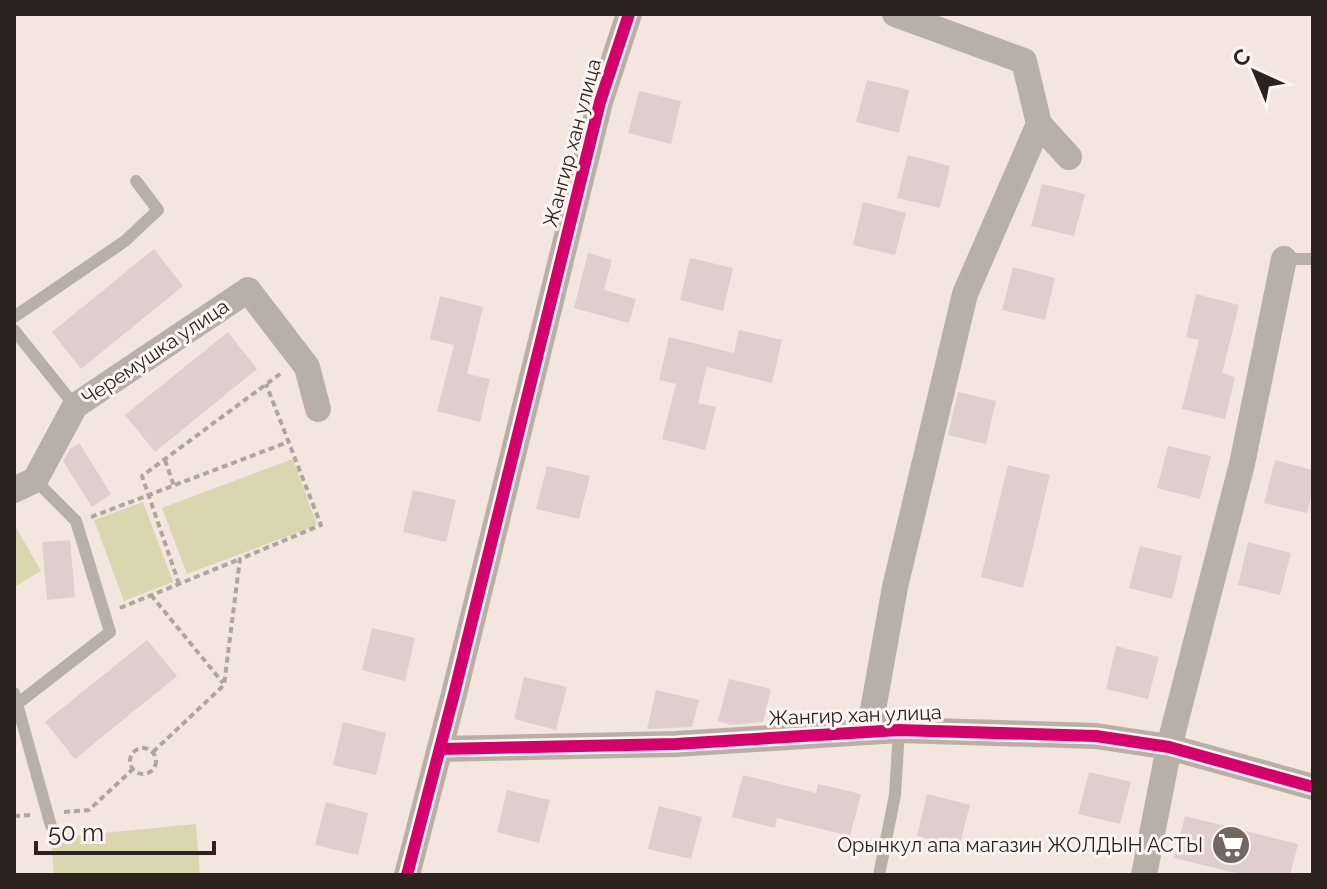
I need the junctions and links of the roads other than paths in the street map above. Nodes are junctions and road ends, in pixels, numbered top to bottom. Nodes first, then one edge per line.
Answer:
1 (629, 14) edge
2 (895, 14) edge
3 (1039, 124) junction
4 (1069, 157) dead end
5 (136, 181) dead end
6 (1284, 259) joint
7 (1313, 259) edge
8 (14, 317) edge
9 (14, 330) edge
10 (75, 406) junction
11 (318, 409) dead end
12 (25, 485) edge
13 (15, 699) edge
14 (899, 730) junction
15 (869, 732) junction
16 (1169, 747) junction
17 (440, 749) junction
18 (1313, 787) edge
19 (49, 820) road end
20 (407, 875) edge
21 (879, 875) edge
22 (1144, 875) edge

1 - 17 street, Жангир хан улица
2 - 3 street
3 - 4 street
3 - 15 street, Жангир хан улица
5 - 8 lane
6 - 7 lane
6 - 16 street
9 - 10 lane
10 - 11 street, Черемушка улица
10 - 12 street, Черемушка улица
12 - 13 lane
13 - 19 lane
14 - 15 street, Жангир хан улица
14 - 16 street, Жангир хан улица
14 - 21 lane
15 - 17 street, Жангир хан улица
16 - 18 street, Жангир хан улица
16 - 22 street
17 - 20 street, Жангир хан улица

